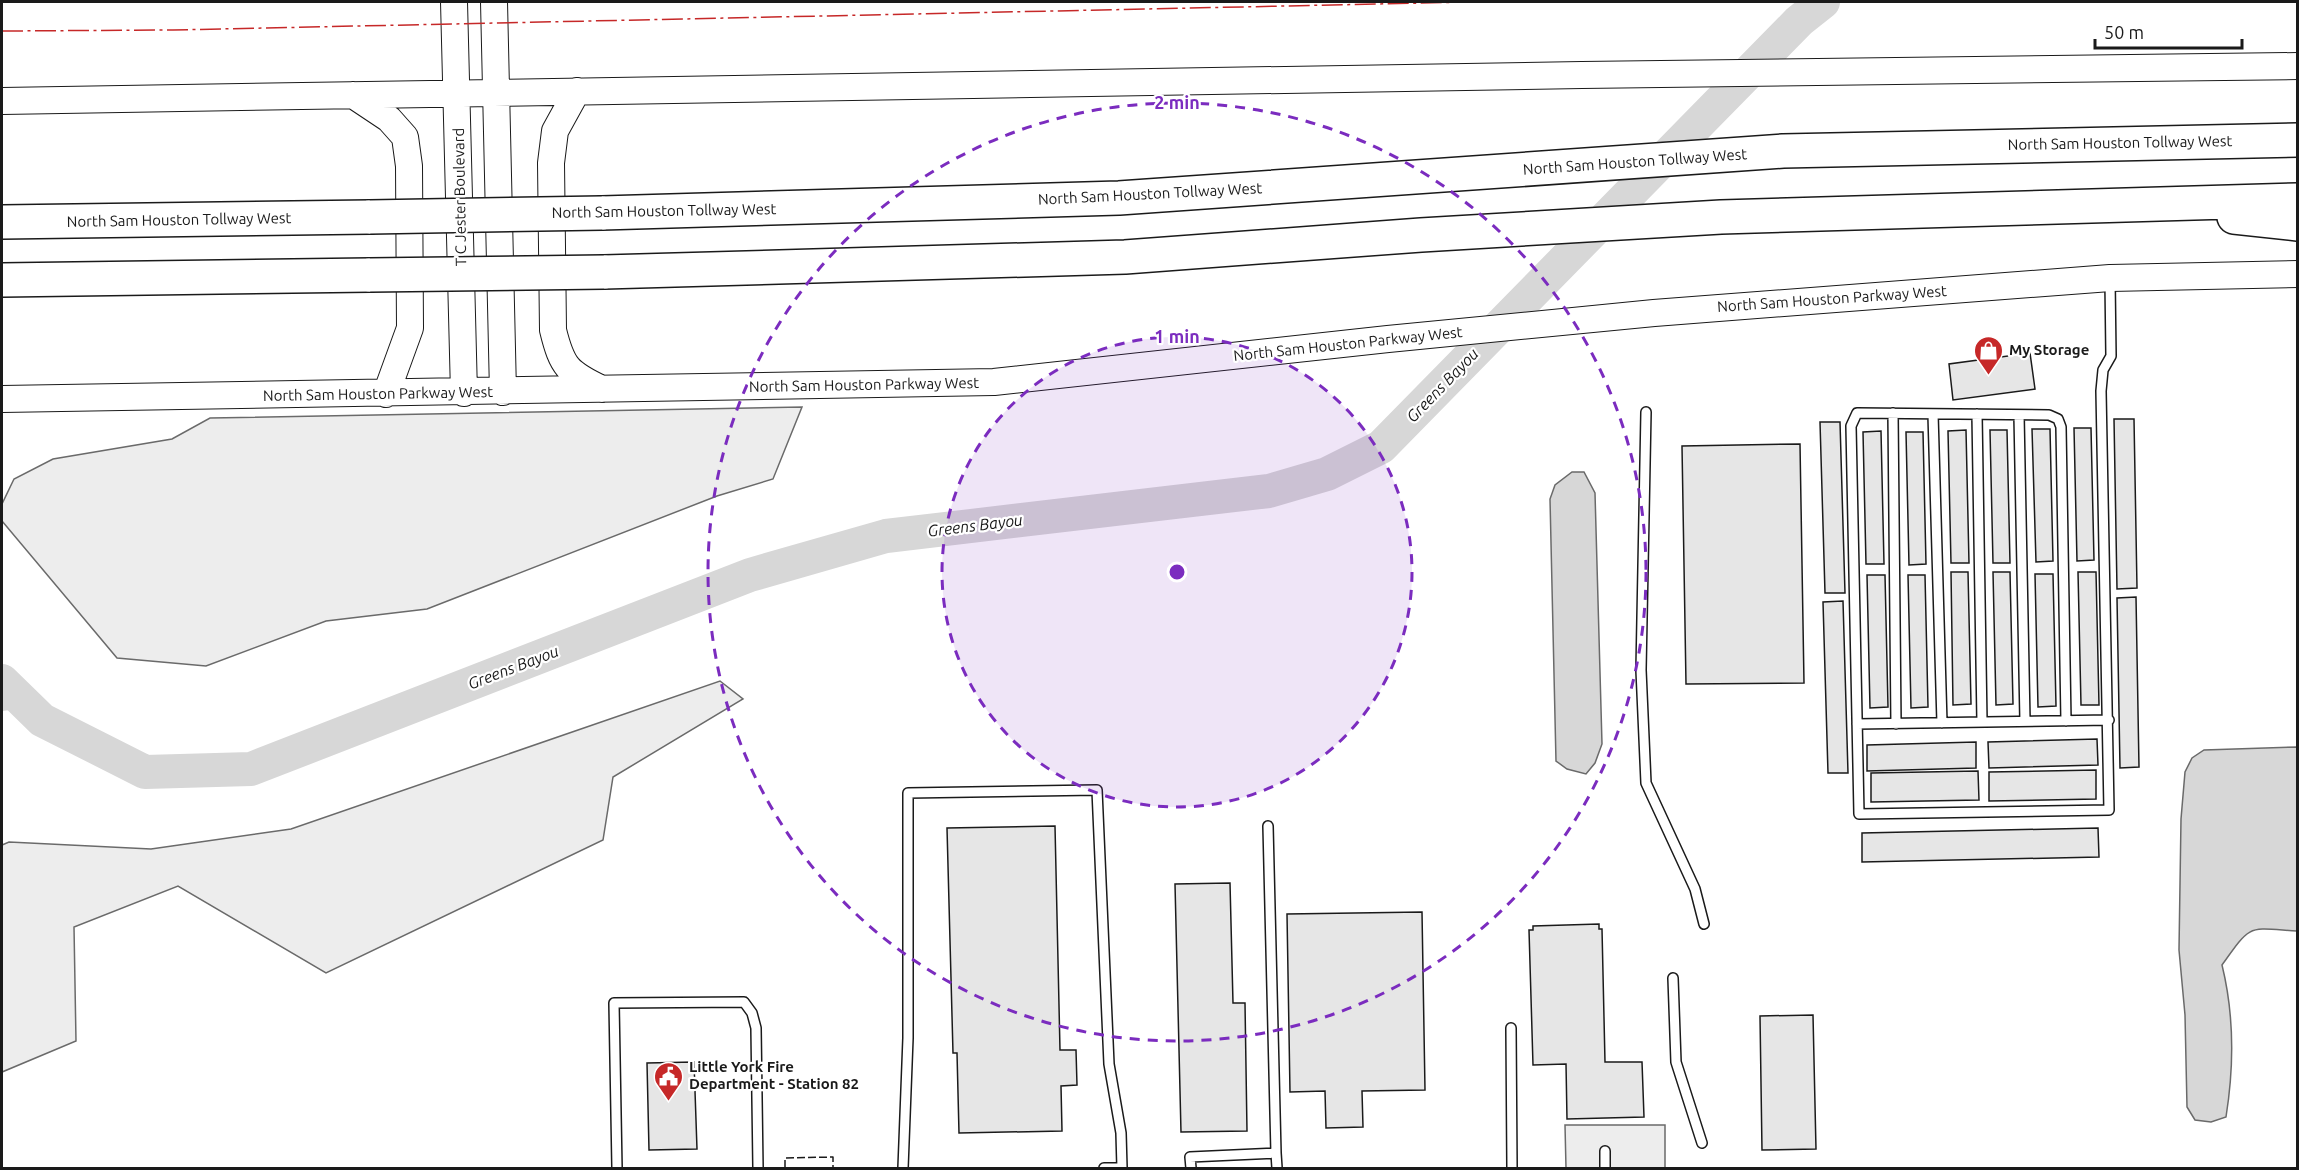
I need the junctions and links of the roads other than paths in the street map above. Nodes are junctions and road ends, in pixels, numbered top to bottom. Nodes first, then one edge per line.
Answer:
1 (454, 2) edge
2 (494, 2) edge
3 (2298, 66) edge
4 (577, 91) junction
5 (496, 92) junction
6 (457, 93) junction
7 (352, 95) junction
8 (2, 101) edge
9 (2298, 140) edge
10 (2298, 200) edge
11 (2144, 203) junction
12 (2, 222) edge
13 (2298, 224) edge
14 (2298, 274) edge
15 (2110, 278) junction
16 (2, 280) edge
17 (604, 390) junction
18 (503, 392) junction
19 (464, 393) junction
20 (386, 394) junction
21 (2, 399) edge
22 (1646, 412) dead end
23 (1893, 413) junction
24 (1933, 414) junction
25 (1977, 414) junction
26 (2019, 415) junction
27 (2109, 720) junction
28 (2025, 721) junction
29 (2066, 721) junction
30 (1982, 722) junction
31 (1942, 723) junction
32 (1857, 724) junction
33 (1896, 724) junction
34 (1268, 826) dead end
35 (1704, 924) dead end
36 (1673, 978) dead end
37 (1511, 1028) dead end
38 (1702, 1143) dead end
39 (1605, 1151) dead end
40 (1276, 1153) junction
41 (617, 1168) edge
42 (758, 1168) edge
43 (903, 1168) edge
44 (1104, 1168) edge
45 (1122, 1168) edge
46 (1191, 1168) edge
47 (1277, 1168) edge
48 (1512, 1168) edge
49 (1605, 1168) edge

1 - 6 main road, T C Jester Boulevard
2 - 5 main road
3 - 4 main road
4 - 5 main road
4 - 17 main road
5 - 6 main road
5 - 18 main road
6 - 7 main road
6 - 19 main road, T C Jester Boulevard
7 - 8 main road
7 - 20 main road
9 - 12 highway, North Sam Houston Tollway West, bridge
10 - 11 highway
11 - 13 highway
11 - 16 highway, bridge
14 - 15 main road, North Sam Houston Parkway West
15 - 17 main road, North Sam Houston Parkway West
15 - 27 lane
17 - 18 main road, North Sam Houston Parkway West
18 - 19 main road, North Sam Houston Parkway West
19 - 20 main road, North Sam Houston Parkway West
20 - 21 main road, North Sam Houston Parkway West
22 - 35 lane
23 - 24 lane
23 - 32 lane
23 - 33 lane
24 - 25 lane
24 - 31 lane
25 - 26 lane
25 - 30 lane
26 - 28 lane
26 - 29 lane
27 - 29 lane
27 - 32 lane
28 - 29 lane
28 - 30 lane
30 - 31 lane
31 - 33 lane
32 - 33 lane
34 - 40 lane
36 - 38 lane
37 - 48 lane
39 - 49 lane
40 - 46 lane
40 - 47 lane
41 - 42 lane
43 - 45 lane
44 - 45 lane

